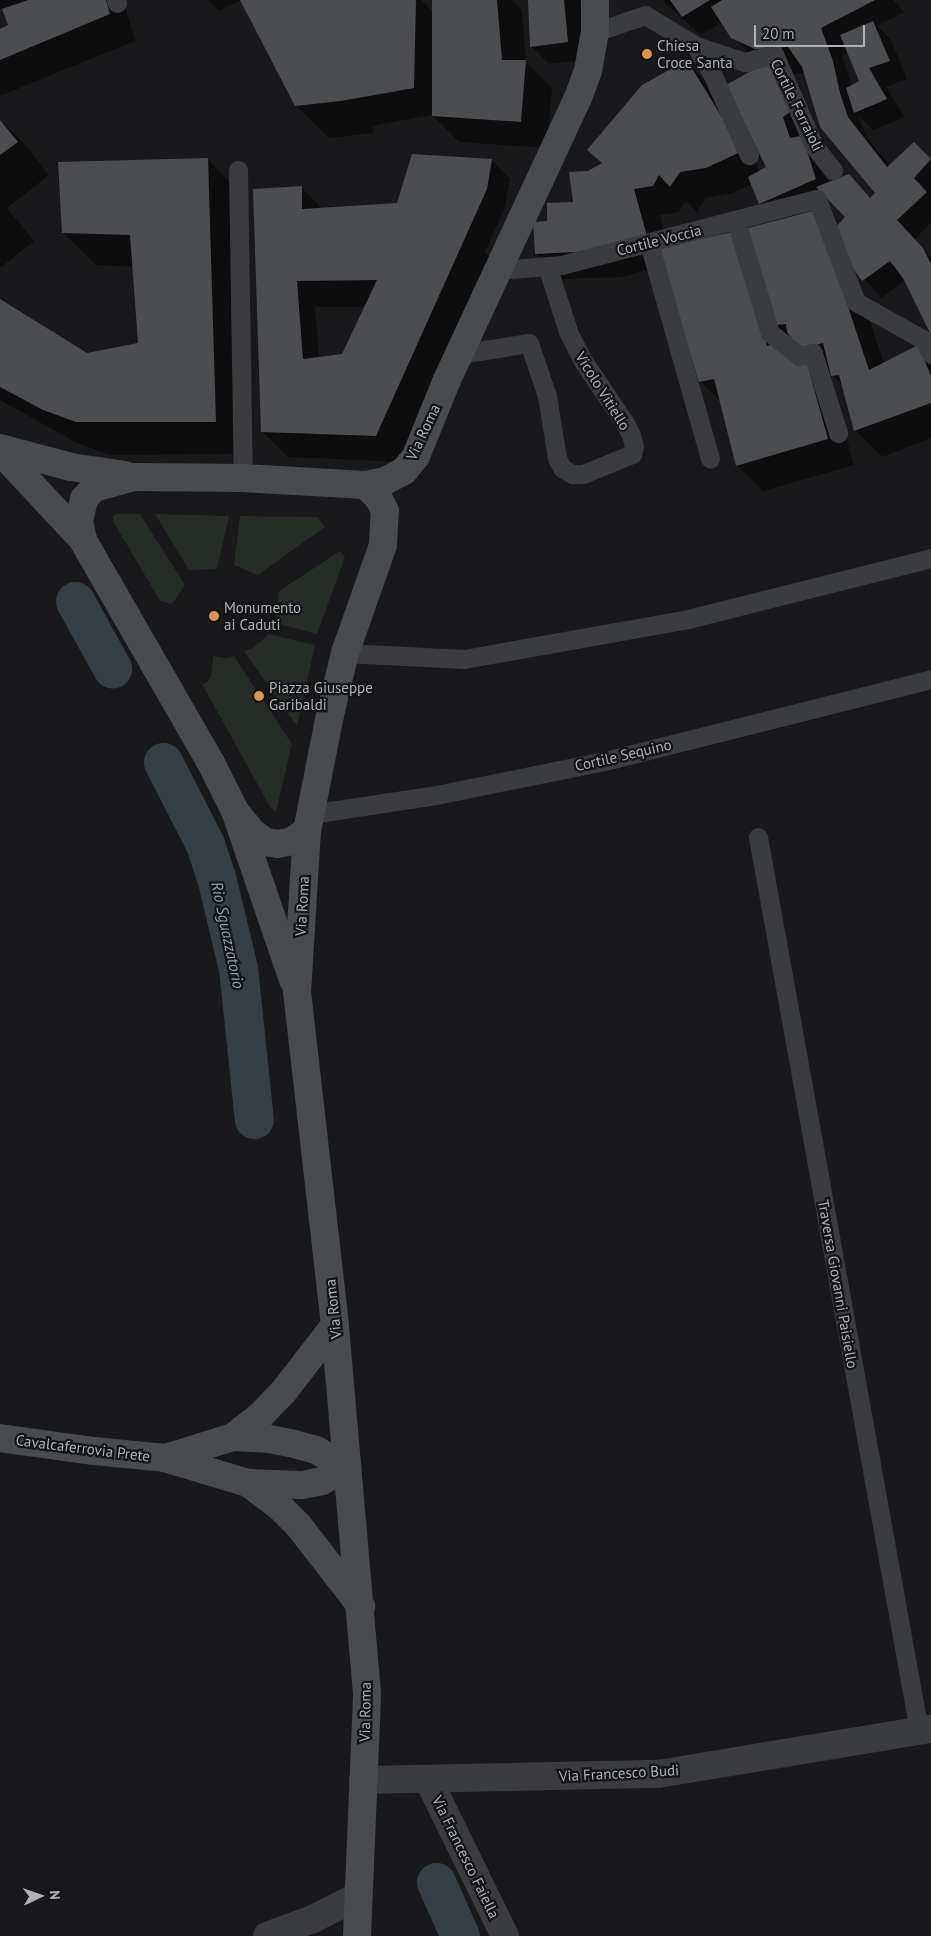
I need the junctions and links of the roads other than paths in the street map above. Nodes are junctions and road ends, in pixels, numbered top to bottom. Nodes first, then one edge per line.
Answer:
1 (595, 0) edge
2 (595, 32) junction
3 (696, 46) junction
4 (749, 155) dead end
5 (238, 170) dead end
6 (833, 170) dead end
7 (736, 221) junction
8 (649, 243) junction
9 (547, 266) junction
10 (499, 270) junction
11 (460, 354) junction
12 (931, 354) edge
13 (838, 433) dead end
14 (0, 449) edge
15 (710, 458) dead end
16 (134, 476) junction
17 (243, 478) junction
18 (365, 485) junction
19 (83, 540) junction
20 (931, 558) edge
21 (345, 653) junction
22 (931, 679) edge
23 (236, 811) junction
24 (309, 822) junction
25 (758, 836) dead end
26 (297, 993) junction
27 (335, 1325) junction
28 (233, 1437) junction
29 (0, 1438) edge
30 (165, 1458) junction
31 (347, 1468) junction
32 (248, 1483) junction
33 (361, 1606) junction
34 (925, 1730) edge
35 (428, 1779) junction
36 (363, 1780) junction
37 (358, 1896) junction
38 (267, 1936) edge
39 (356, 1936) edge
40 (505, 1936) edge

1 - 2 main road, Via Roma
2 - 3 lane, Cortile Ferraioli
2 - 10 main road, Via Roma
3 - 4 lane, Cortile Ferraioli
3 - 6 lane, Cortile Ferraioli
5 - 17 lane
7 - 8 lane, Cortile Voccia
7 - 12 lane, Cortile Voccia
7 - 13 lane
8 - 9 lane, Cortile Voccia
8 - 15 lane
9 - 10 lane, Cortile Voccia
9 - 11 lane, Vicolo Vitiello
10 - 11 main road, Via Roma
11 - 18 main road, Via Roma
14 - 16 main road
14 - 19 main road
16 - 17 main road
16 - 19 main road
17 - 18 main road
18 - 21 main road, Via Roma
19 - 23 main road
20 - 21 lane
21 - 24 main road, Via Roma
22 - 24 lane, Cortile Sequino
23 - 24 main road
23 - 26 main road
24 - 26 main road, Via Roma
25 - 34 lane, Traversa Giovanni Paisiello
26 - 27 main road, Via Roma
27 - 28 main road, Cavalcaferrovia Prete
27 - 31 main road, Via Roma
28 - 30 main road, Cavalcaferrovia Prete
28 - 31 main road, Cavalcaferrovia Prete
29 - 30 main road, Cavalcaferrovia Prete
30 - 32 main road, Cavalcaferrovia Prete
31 - 32 main road, Cavalcaferrovia Prete
31 - 33 main road, Via Roma
32 - 33 main road, Cavalcaferrovia Prete
33 - 36 main road, Via Roma
34 - 35 street, Via Francesco Budi
35 - 36 street, Via Francesco Budi
35 - 40 street, Via Francesco Faiella
36 - 37 main road, Via Roma
37 - 38 street
37 - 39 main road, Via Roma

